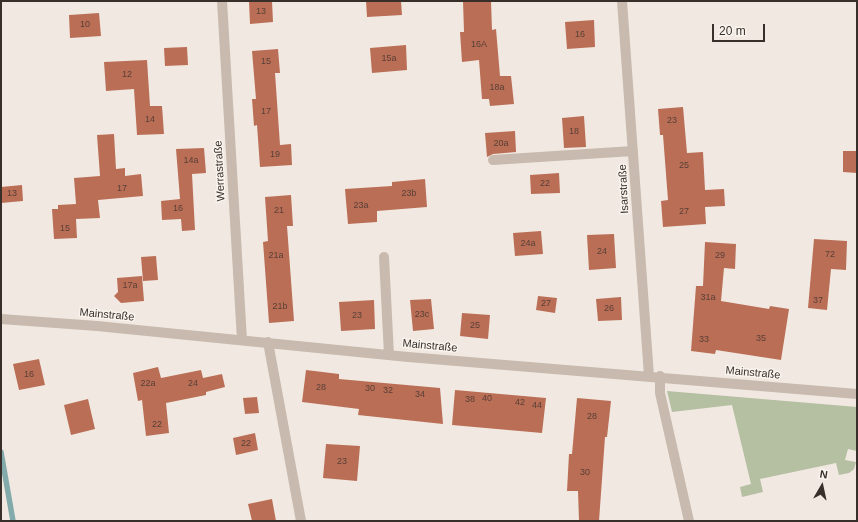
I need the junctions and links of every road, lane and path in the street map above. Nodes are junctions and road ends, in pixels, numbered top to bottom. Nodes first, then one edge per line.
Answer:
1 (222, 1) edge
2 (622, 1) edge
3 (634, 151) junction
4 (494, 160) dead end
5 (384, 257) dead end
6 (1, 319) edge
7 (242, 340) junction
8 (268, 342) junction
9 (389, 355) junction
10 (649, 376) junction
11 (660, 376) junction
12 (857, 394) edge
13 (301, 521) edge
14 (689, 521) edge

1 - 7 street, Werrastraße
2 - 3 street, Isarstraße
3 - 4 street
3 - 10 street, Isarstraße
5 - 9 street
6 - 7 street, Mainstraße
7 - 8 street, Mainstraße
8 - 9 street, Mainstraße
8 - 13 street
9 - 10 street, Mainstraße
10 - 11 street, Mainstraße
11 - 12 street, Mainstraße
11 - 14 street

